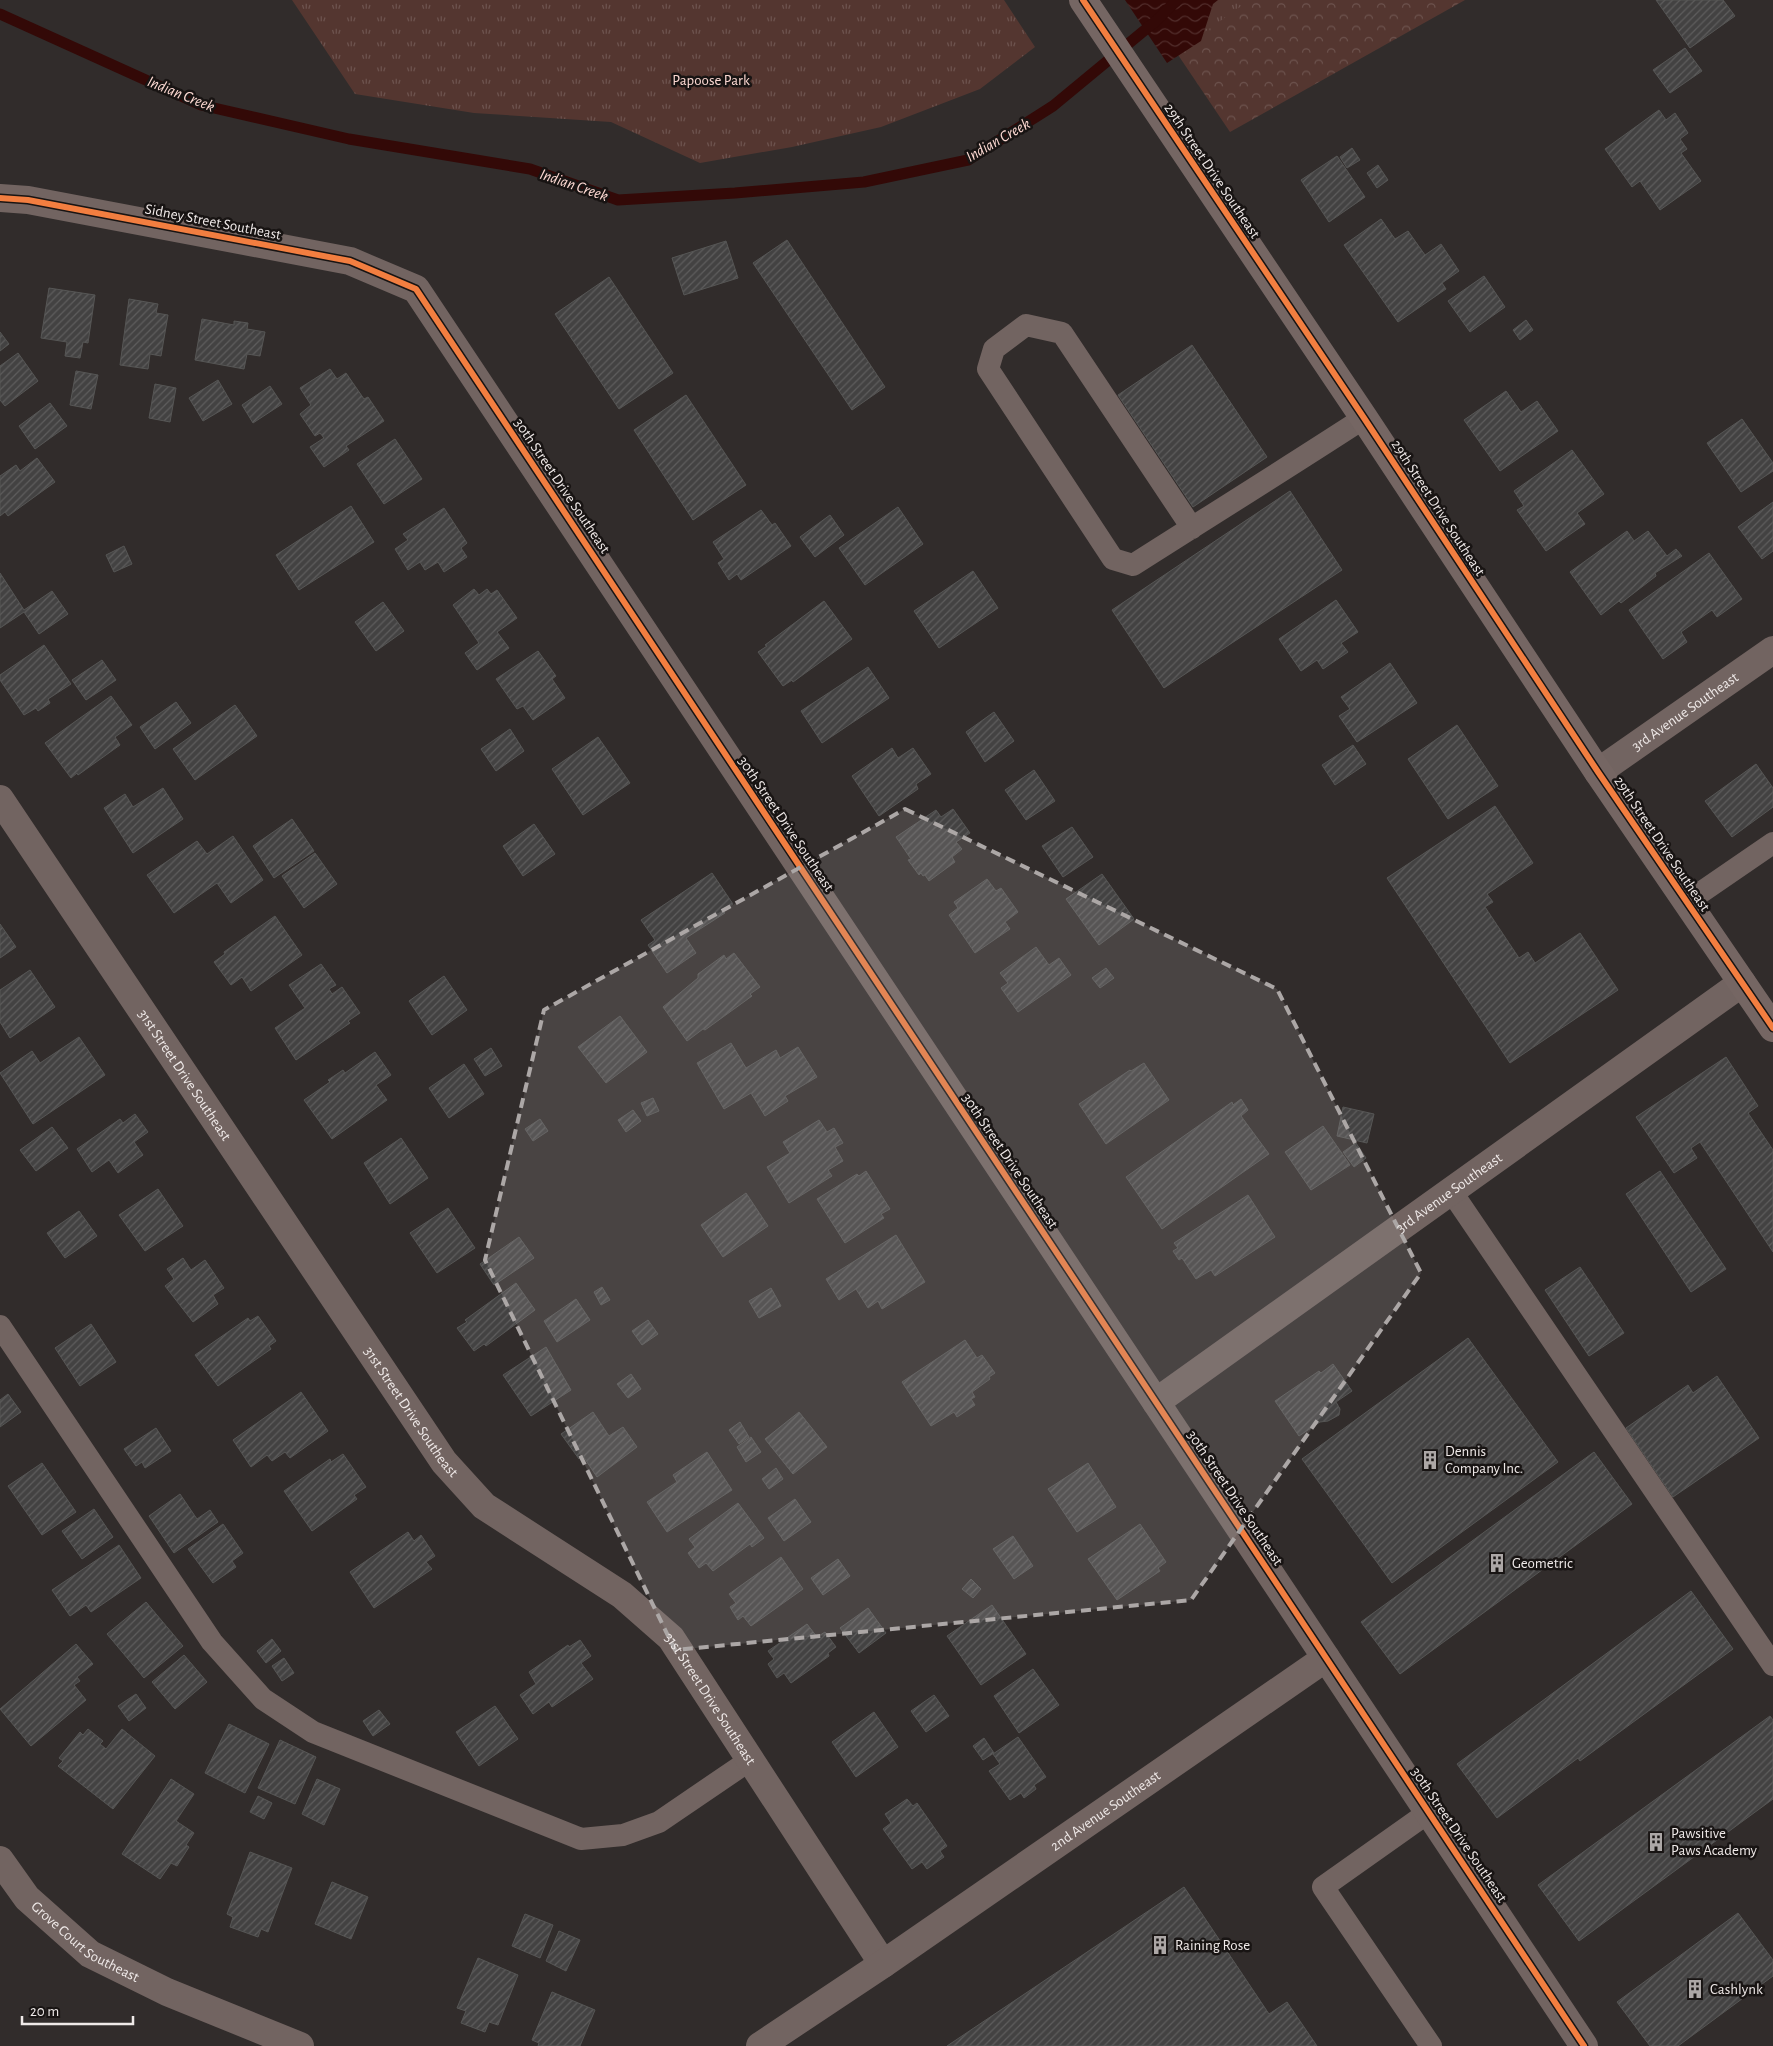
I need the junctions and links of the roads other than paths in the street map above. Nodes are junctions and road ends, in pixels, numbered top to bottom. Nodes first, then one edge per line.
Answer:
1 (1083, 0) edge
2 (0, 198) edge
3 (416, 289) joint
4 (1364, 418) junction
5 (1192, 528) junction
6 (1773, 650) edge
7 (1598, 772) junction
8 (0, 799) edge
9 (1773, 843) edge
10 (1687, 902) junction
11 (1742, 982) junction
12 (1773, 1028) edge
13 (1451, 1191) junction
14 (0, 1326) edge
15 (1156, 1402) junction
16 (1326, 1658) junction
17 (1773, 1665) edge
18 (750, 1760) junction
19 (1429, 1812) junction
20 (0, 1860) edge
21 (883, 1964) junction
22 (300, 2046) edge
23 (760, 2046) edge
24 (1431, 2046) edge
25 (1584, 2046) edge

1 - 4 main road, 29th Street Drive Southeast
2 - 3 street, Sidney Street Southeast
3 - 15 street, 30th Street Drive Southeast
4 - 5 lane
4 - 7 main road, 29th Street Drive Southeast
5 - 5 lane
6 - 7 street, 3rd Avenue Southeast
7 - 10 main road, 29th Street Drive Southeast
8 - 18 street, 31st Street Drive Southeast
9 - 10 lane
10 - 11 main road, 29th Street Drive Southeast
11 - 12 main road, 29th Street Drive Southeast
11 - 13 street, 3rd Avenue Southeast
13 - 15 street, 3rd Avenue Southeast
13 - 17 lane
14 - 18 lane
15 - 16 street, 30th Street Drive Southeast
16 - 19 street, 30th Street Drive Southeast
16 - 21 street, 2nd Avenue Southeast
18 - 21 street, 31st Street Drive Southeast
19 - 24 lane
19 - 25 street, 30th Street Drive Southeast
20 - 22 street, Grove Court Southeast
21 - 23 street

